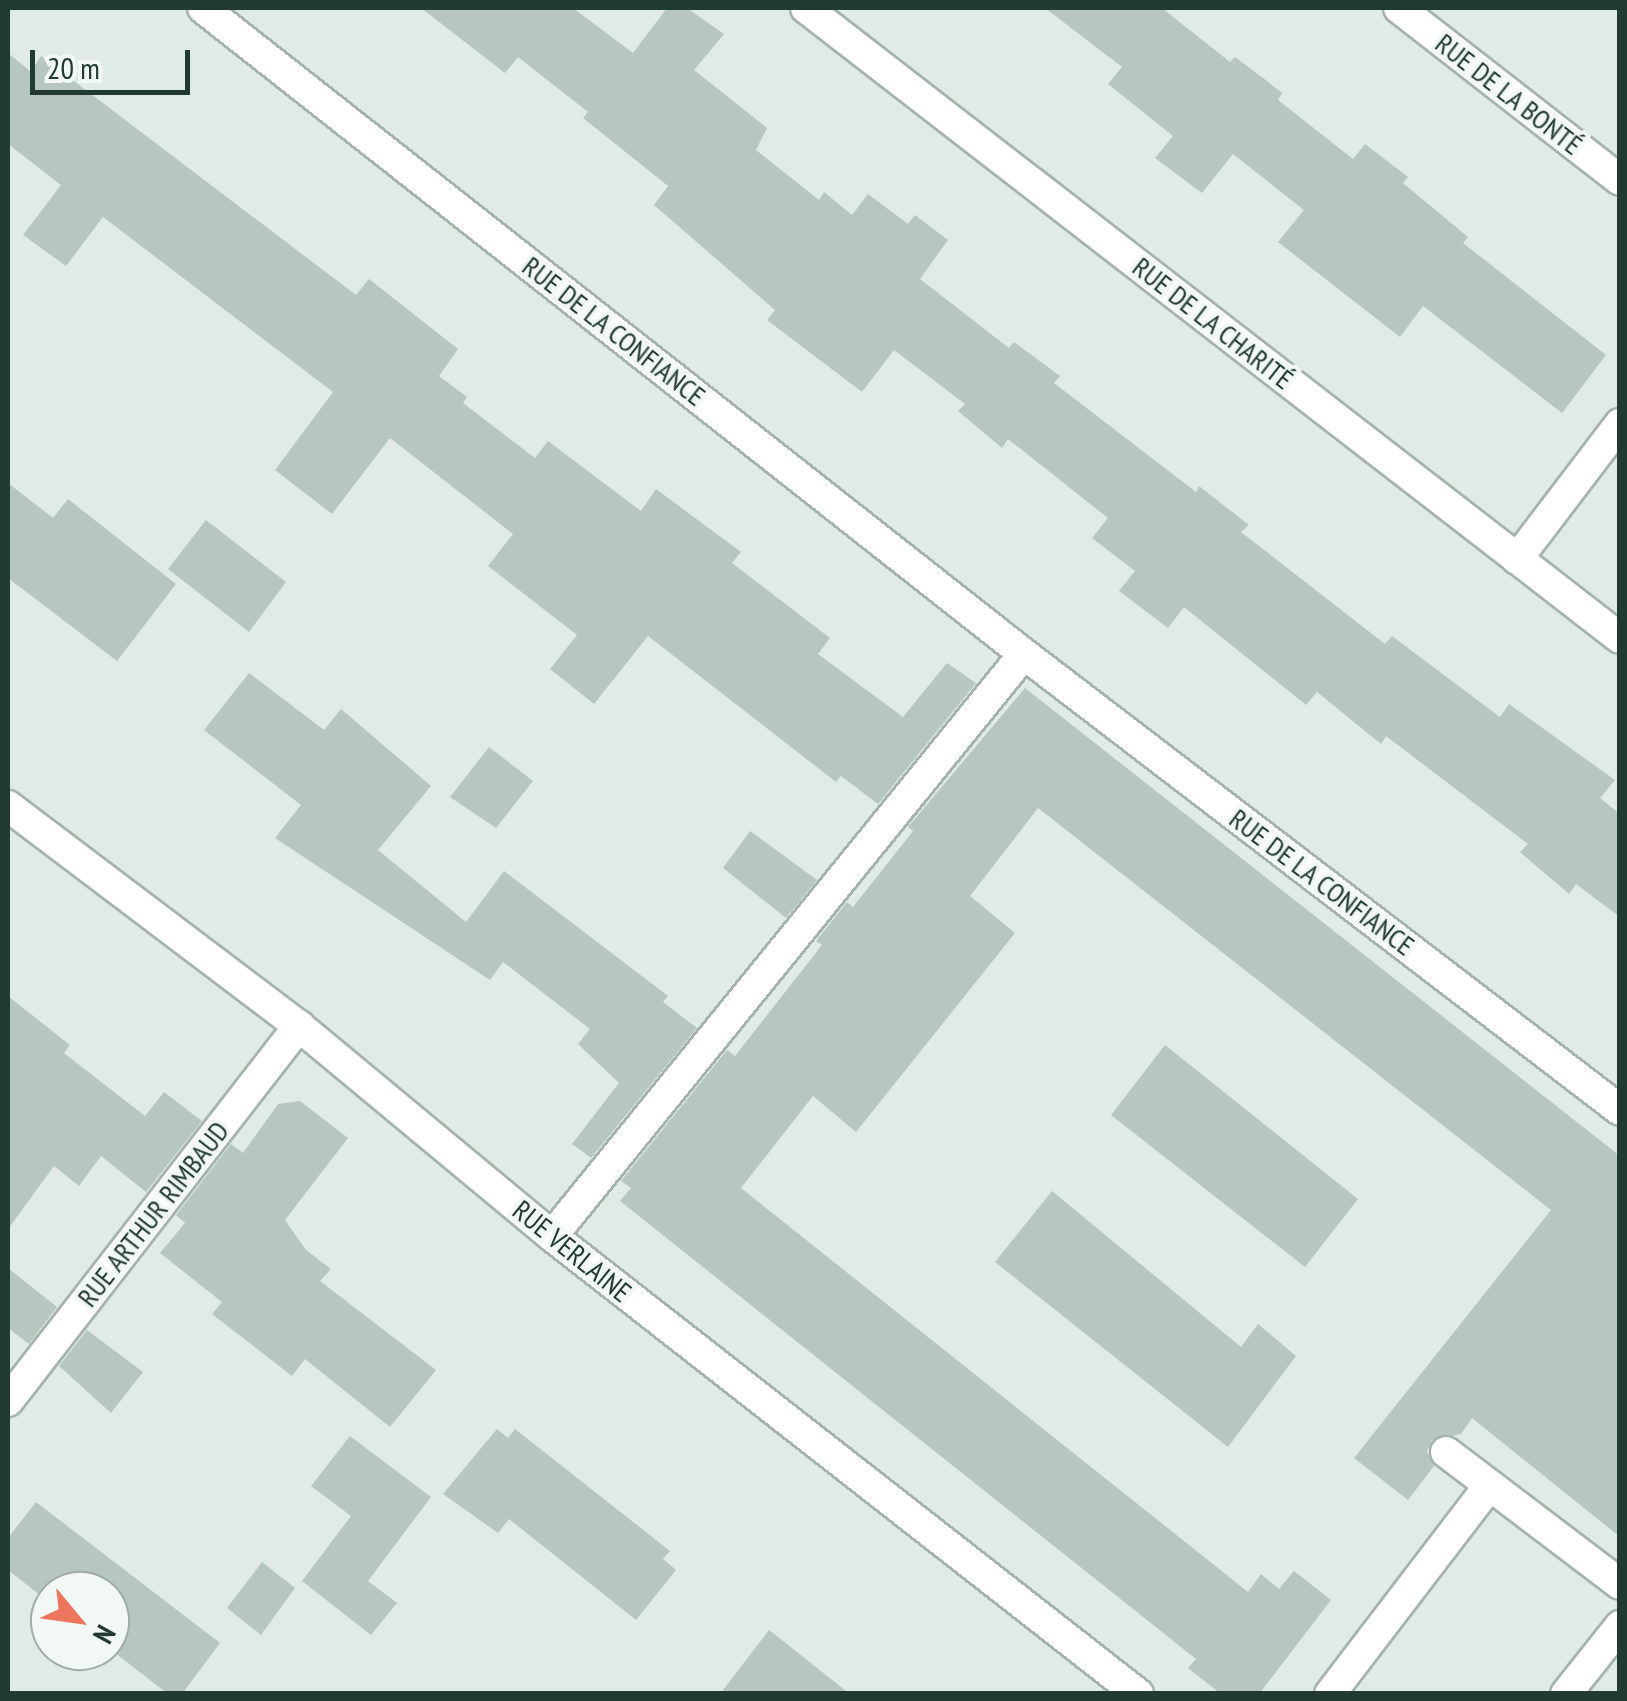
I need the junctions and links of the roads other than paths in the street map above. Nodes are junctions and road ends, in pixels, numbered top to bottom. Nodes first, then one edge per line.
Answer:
1 (204, 8) edge
2 (806, 8) edge
3 (1399, 8) edge
4 (1620, 180) edge
5 (1620, 424) edge
6 (1518, 559) junction
7 (1620, 638) edge
8 (1024, 654) junction
9 (8, 806) edge
10 (300, 1026) junction
11 (1620, 1110) edge
12 (552, 1236) junction
13 (8, 1402) edge
14 (1446, 1452) dead end
15 (1490, 1485) junction
16 (1620, 1584) edge
17 (1620, 1626) edge
18 (1138, 1694) edge
19 (1330, 1694) edge
20 (1566, 1694) edge

1 - 8 street, RUE DE LA CONFIANCE
2 - 6 street, RUE DE LA CHARITÉ
3 - 4 street, RUE DE LA BONTÉ
5 - 6 street
6 - 7 street, RUE DE LA CHARITÉ
8 - 11 street, RUE DE LA CONFIANCE
8 - 12 street
9 - 10 street, RUE VERLAINE
10 - 12 street, RUE VERLAINE
10 - 13 street, RUE ARTHUR RIMBAUD
12 - 18 street, RUE VERLAINE
14 - 15 street
15 - 16 street
15 - 19 street
17 - 20 street

